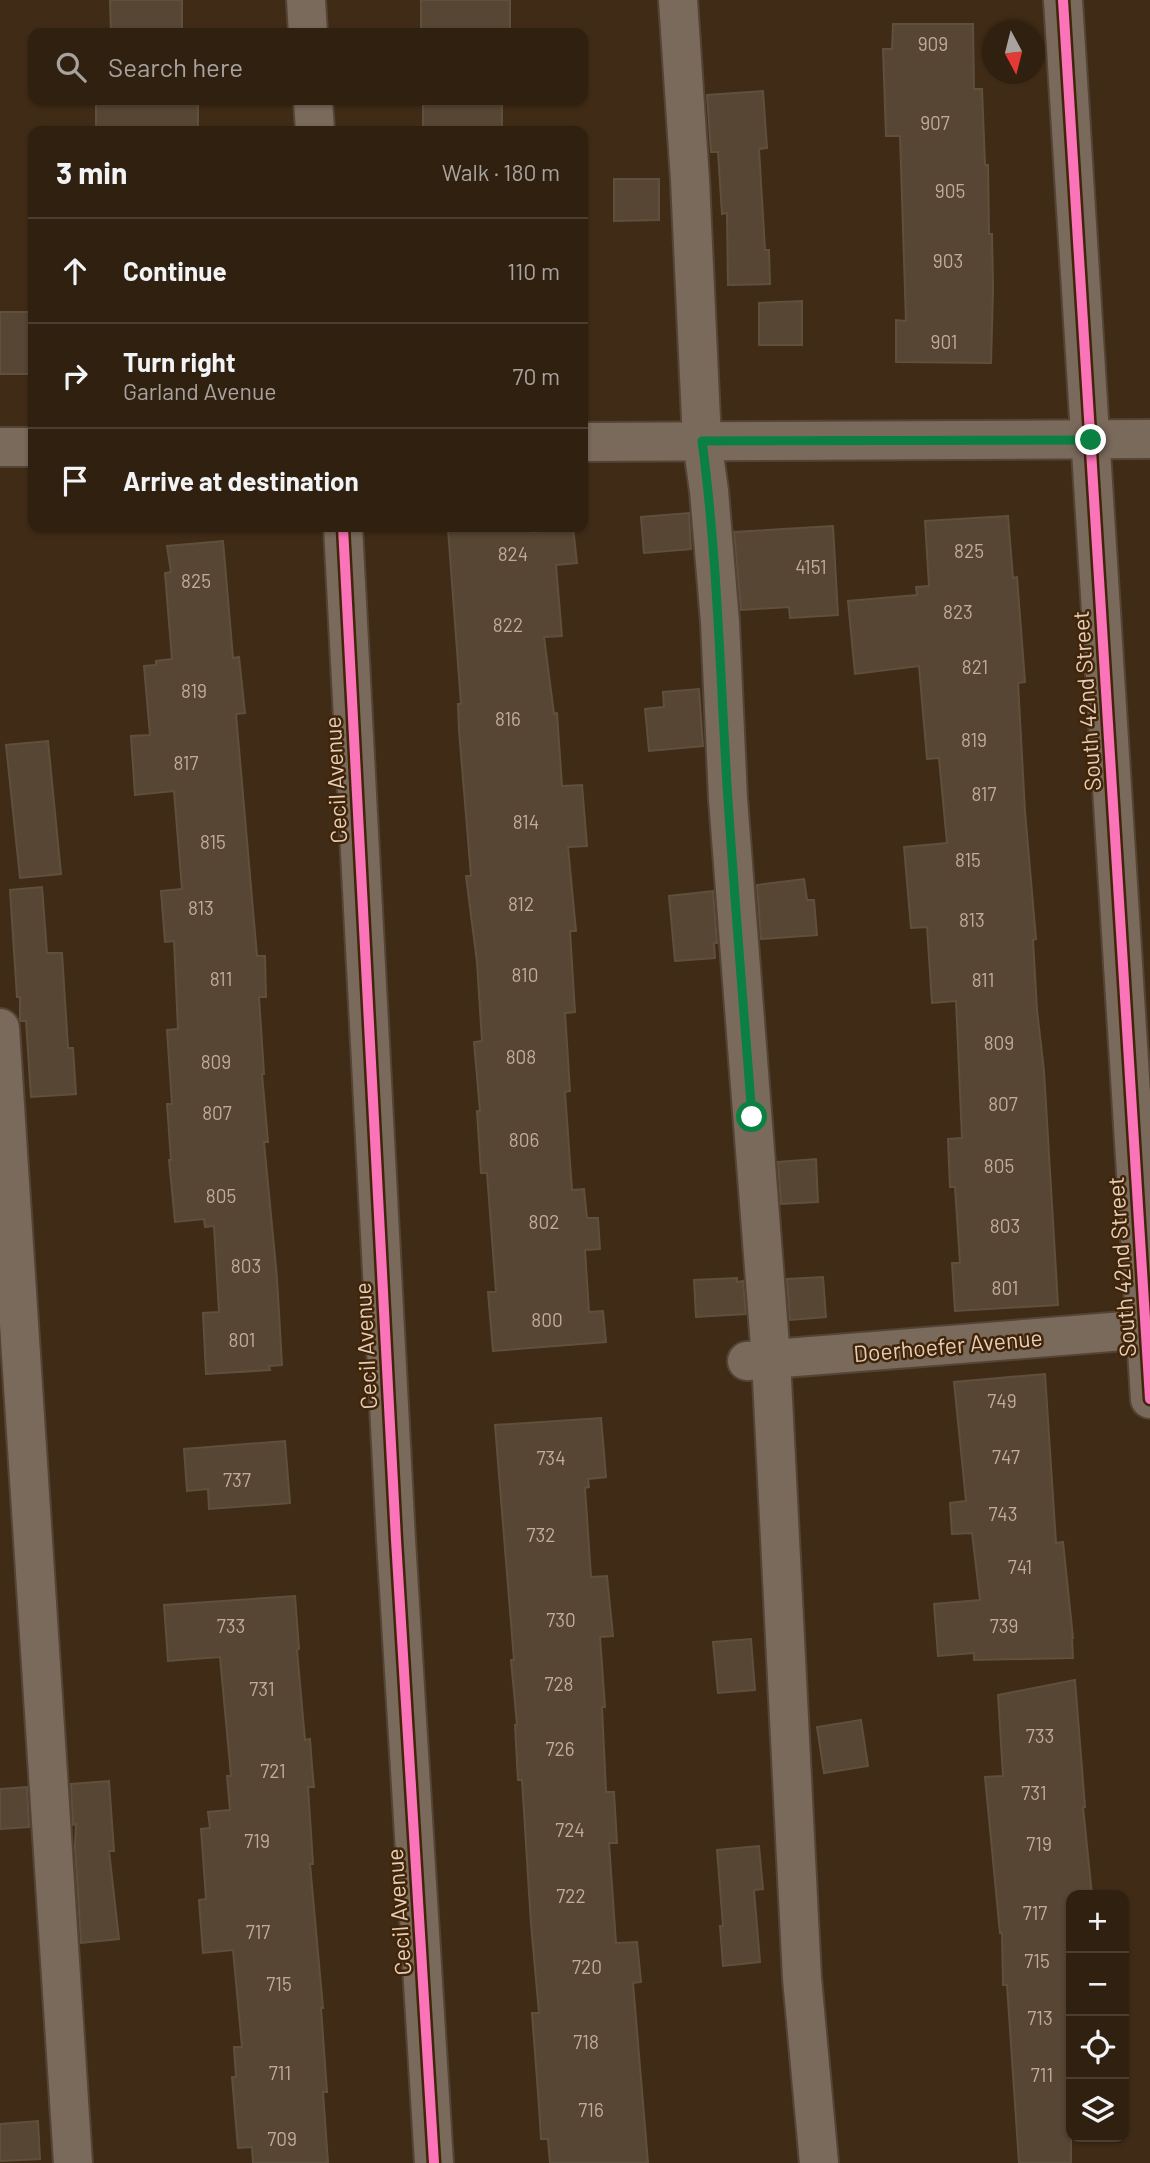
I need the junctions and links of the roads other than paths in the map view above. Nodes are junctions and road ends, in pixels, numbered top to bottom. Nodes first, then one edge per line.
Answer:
1 (306, 0) edge
2 (678, 0) edge
3 (1063, 0) edge
4 (308, 28) edge
5 (313, 105) edge
6 (315, 126) edge
7 (1150, 439) edge
8 (1091, 440) junction
9 (702, 441) junction
10 (588, 442) edge
11 (0, 447) edge
12 (28, 447) edge
13 (343, 532) edge
14 (0, 1028) edge
15 (1148, 1329) edge
16 (759, 1360) junction
17 (1150, 1399) edge
18 (13, 1417) edge
19 (73, 2163) edge
20 (434, 2163) edge
21 (819, 2163) edge

1 - 4 street
2 - 9 street
3 - 8 street, South 42nd Street
5 - 6 street
7 - 8 street
8 - 9 street
8 - 15 street, South 42nd Street
9 - 10 street
9 - 16 street
11 - 12 street
13 - 20 street, Cecil Avenue
14 - 18 street
15 - 16 street, Doerhoefer Avenue
15 - 17 street, South 42nd Street
16 - 21 street
18 - 19 street

